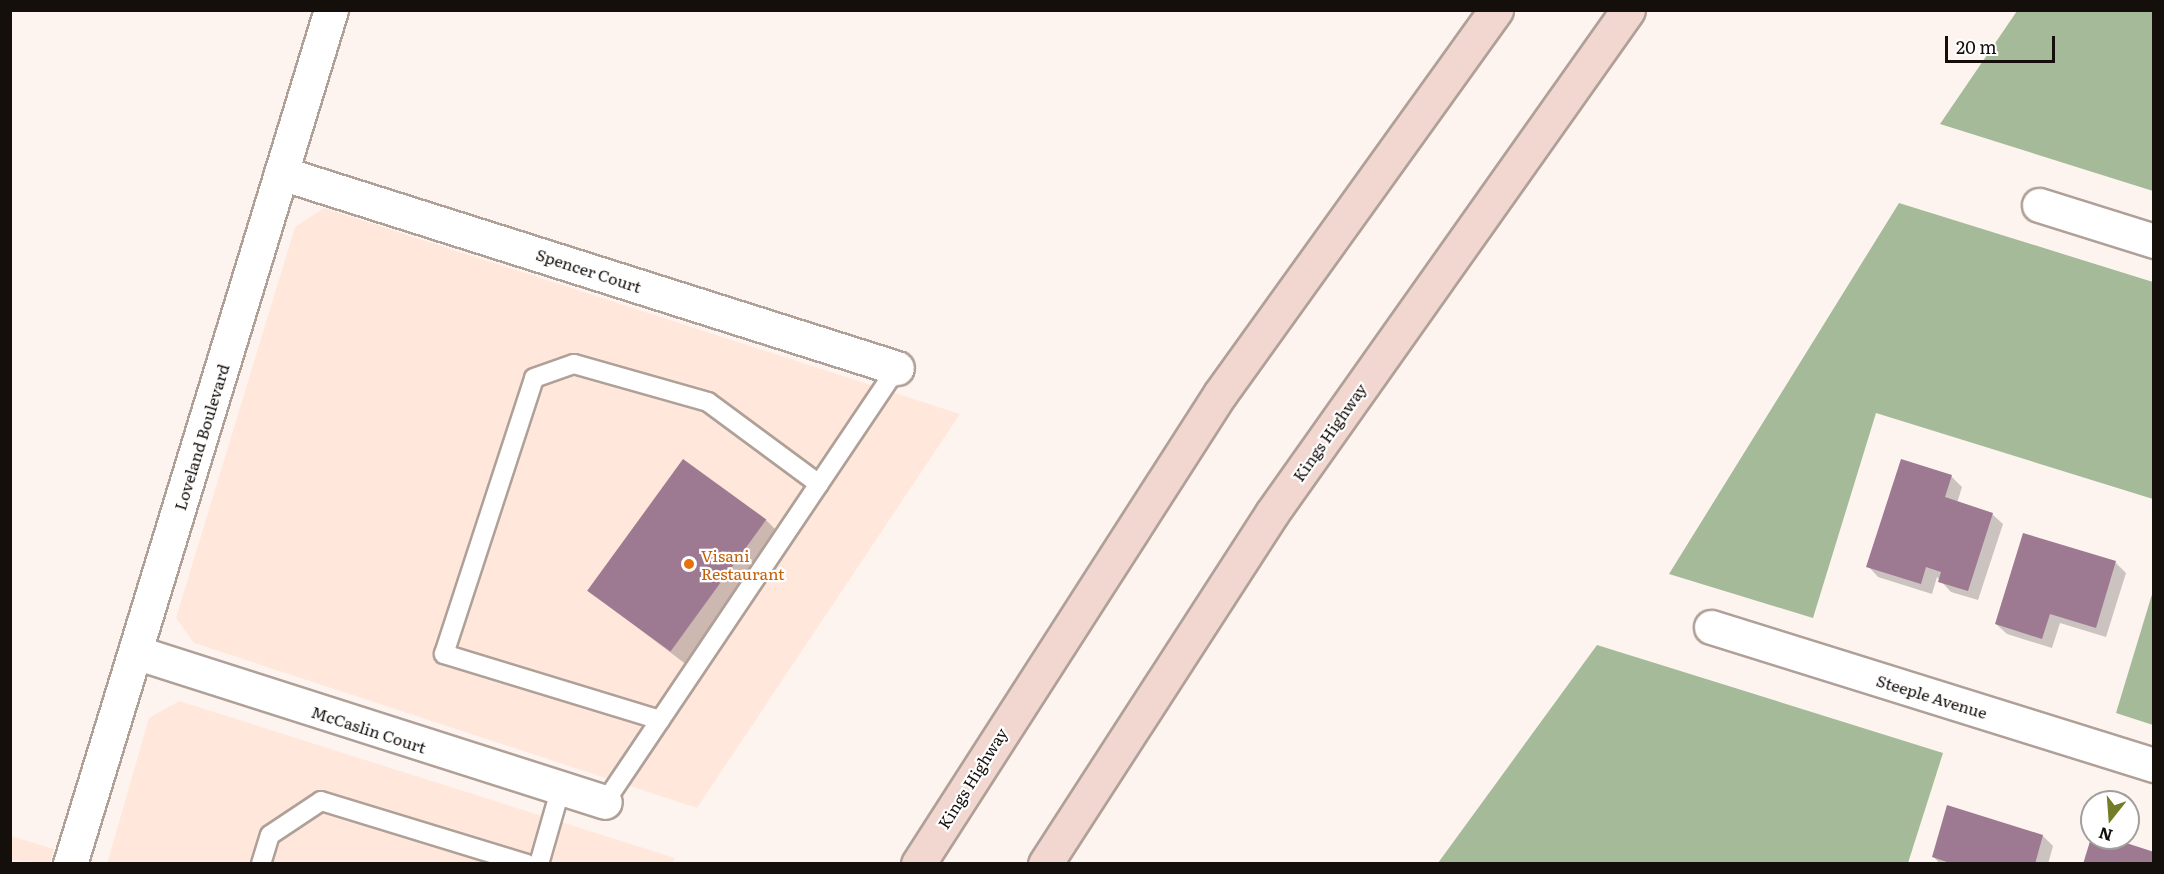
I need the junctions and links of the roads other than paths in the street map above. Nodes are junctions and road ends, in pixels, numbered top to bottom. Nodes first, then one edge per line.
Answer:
1 (331, 10) edge
2 (1496, 10) edge
3 (1628, 10) edge
4 (281, 173) junction
5 (2039, 205) dead end
6 (2154, 241) edge
7 (897, 368) joint
8 (819, 484) junction
9 (1711, 627) dead end
10 (135, 652) junction
11 (660, 720) junction
12 (2154, 765) edge
13 (560, 791) junction
14 (605, 802) joint
15 (70, 864) edge
16 (261, 864) edge
17 (527, 864) edge
18 (538, 864) edge
19 (918, 864) edge
20 (1045, 864) edge

1 - 4 street, Loveland Boulevard
2 - 19 main road, Kings Highway
3 - 20 main road, Kings Highway
4 - 7 street, Spencer Court
4 - 10 street, Loveland Boulevard
5 - 6 street
7 - 8 lane
8 - 11 lane
8 - 11 lane
9 - 12 street, Steeple Avenue
10 - 13 street, McCaslin Court
10 - 15 street, Loveland Boulevard
11 - 14 lane
13 - 14 street, McCaslin Court
13 - 18 lane
16 - 17 lane

